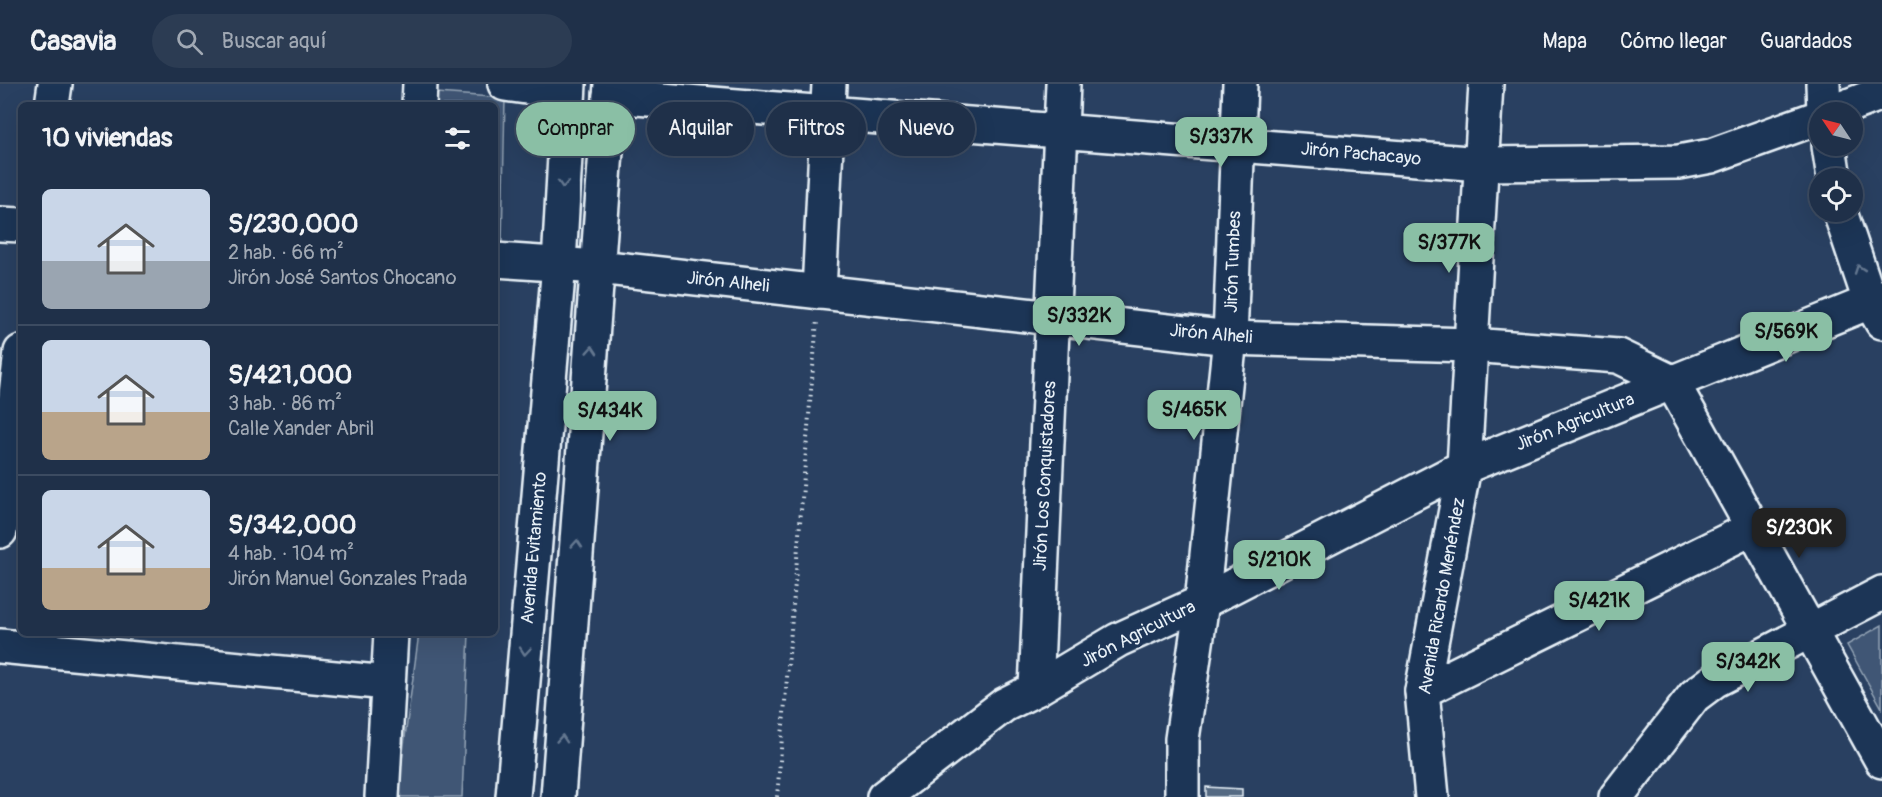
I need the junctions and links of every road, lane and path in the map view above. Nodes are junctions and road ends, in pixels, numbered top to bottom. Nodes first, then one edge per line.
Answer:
1 (55, 84) edge
2 (420, 84) edge
3 (505, 84) edge
4 (1063, 84) edge
5 (1239, 84) edge
6 (1486, 84) edge
7 (1824, 84) edge
8 (569, 89) edge
9 (610, 90) edge
10 (1882, 93) edge
11 (828, 98) edge
12 (52, 102) edge
13 (419, 102) edge
14 (1824, 102) edge
15 (1858, 102) edge
16 (1809, 121) edge
17 (1061, 130) junction
18 (1237, 144) junction
19 (1481, 164) junction
20 (1844, 222) edge
21 (0, 224) edge
22 (18, 225) edge
23 (498, 260) edge
24 (559, 264) junction
25 (598, 267) junction
26 (819, 292) junction
27 (1878, 307) edge
28 (1052, 318) junction
29 (1230, 338) junction
30 (1471, 345) junction
31 (18, 380) edge
32 (1672, 382) junction
33 (10, 454) edge
34 (1464, 467) junction
35 (1753, 528) junction
36 (0, 531) edge
37 (1882, 593) edge
38 (1202, 602) junction
39 (1810, 632) junction
40 (391, 636) edge
41 (0, 646) edge
42 (388, 683) junction
43 (1036, 689) junction
44 (1422, 691) junction
45 (1882, 761) edge
46 (382, 797) edge
47 (513, 797) edge
48 (558, 797) edge
49 (777, 797) edge
50 (884, 797) edge
51 (1182, 797) edge
52 (1432, 797) edge
53 (1616, 797) edge

1 - 12 street
2 - 13 street
3 - 8 street
4 - 17 street, Jirón Los Conquistadores
5 - 18 street, Jirón Tumbes
6 - 19 street, Avenida Ricardo Menéndez
7 - 14 street
8 -> 24 street, Avenida Evitamiento
9 - 11 street, Jirón Pachacayo
9 - 25 street
10 - 15 street
11 - 17 street, Jirón Pachacayo
11 - 26 street
16 - 19 street, Jirón Pachacayo
17 - 18 street, Jirón Pachacayo
17 - 28 street, Jirón Los Conquistadores
18 - 19 street, Jirón Pachacayo
18 - 29 street, Jirón Tumbes
19 - 30 street, Avenida Ricardo Menéndez
27 -> 20 street
21 - 22 street
23 - 24 street, Jirón Alheli
24 - 25 street, Jirón Alheli
24 -> 47 street, Avenida Evitamiento
25 - 26 street, Jirón Alheli
48 -> 25 street
26 - 28 street, Jirón Alheli
26 - 49 path
27 - 32 street, Jirón Agricultura
28 - 29 street, Jirón Alheli
28 - 43 street, Jirón Los Conquistadores
29 - 30 street, Jirón Alheli
29 - 38 street, Jirón Tumbes
30 - 32 street, Jirón Alheli
30 - 34 street, Avenida Ricardo Menéndez
31 - 33 street
32 - 34 street, Jirón Agricultura
32 - 35 street
33 - 36 street
34 - 38 street, Jirón Agricultura
34 - 44 street, Avenida Ricardo Menéndez
35 - 39 street
35 - 44 street
37 - 39 street
38 - 43 street, Jirón Agricultura
38 - 51 street, Jirón Tumbes
39 - 45 street
39 - 53 street
40 - 42 street
41 - 42 street
42 - 46 street
43 - 50 street, Jirón Agricultura
44 - 52 street, Avenida Ricardo Menéndez

